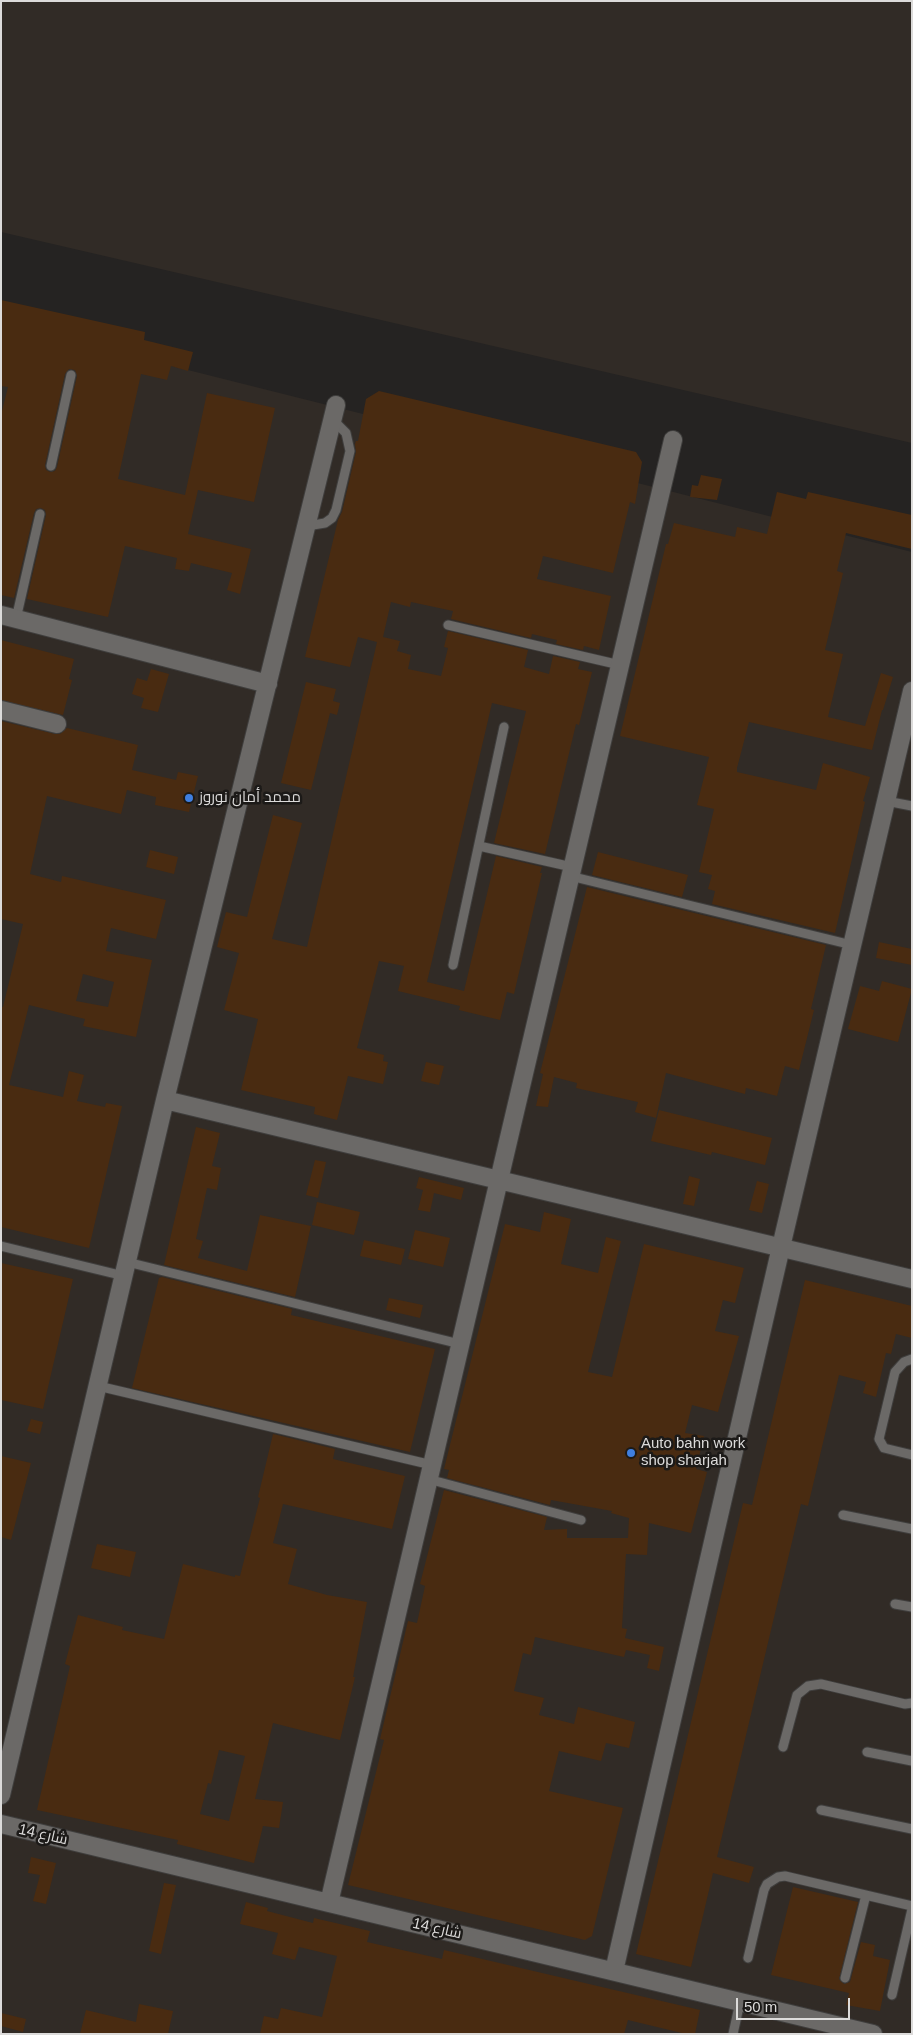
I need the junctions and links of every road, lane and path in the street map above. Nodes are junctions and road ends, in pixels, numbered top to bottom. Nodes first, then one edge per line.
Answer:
1 (71, 375) dead end
2 (334, 412) joint
3 (673, 440) dead end
4 (51, 466) dead end
5 (40, 514) dead end
6 (308, 526) junction
7 (9, 617) edge
8 (448, 625) dead end
9 (620, 666) junction
10 (268, 684) junction
11 (912, 691) edge
12 (1, 710) edge
13 (57, 724) dead end
14 (504, 727) dead end
15 (886, 801) junction
16 (912, 806) edge
17 (479, 846) junction
18 (571, 871) junction
19 (852, 944) junction
20 (453, 965) dead end
21 (165, 1100) junction
22 (499, 1180) junction
23 (1, 1246) edge
24 (781, 1247) junction
25 (125, 1269) junction
26 (912, 1278) edge
27 (460, 1344) junction
28 (912, 1359) edge
29 (98, 1386) junction
30 (912, 1455) edge
31 (430, 1472) junction
32 (843, 1515) dead end
33 (581, 1520) dead end
34 (912, 1529) edge
35 (895, 1604) dead end
36 (912, 1607) edge
37 (912, 1704) edge
38 (783, 1747) dead end
39 (867, 1752) dead end
40 (912, 1761) edge
41 (1, 1795) edge
42 (821, 1810) dead end
43 (1, 1824) edge
44 (912, 1829) edge
45 (866, 1895) junction
46 (329, 1903) junction
47 (912, 1907) edge
48 (748, 1958) dead end
49 (614, 1971) junction
50 (845, 1978) dead end
51 (892, 1995) dead end
52 (740, 2002) junction
53 (733, 2034) edge
54 (873, 2034) edge

1 - 4 lane
2 - 6 street
2 - 6 lane
3 - 9 street
5 - 7 lane
6 - 10 street
7 - 10 street
8 - 9 lane
9 - 18 street
10 - 21 street
11 - 15 street
12 - 13 street
14 - 17 lane
15 - 16 lane
15 - 19 street
17 - 18 lane
17 - 20 lane
18 - 19 lane
18 - 22 street
19 - 24 street
21 - 22 street
21 - 25 street
22 - 24 street
22 - 27 street
23 - 25 lane
24 - 26 street
24 - 49 street
25 - 27 lane
25 - 29 street
27 - 31 street
28 - 30 lane
29 - 31 lane
29 - 41 street
31 - 33 lane
31 - 46 street
32 - 34 lane
35 - 36 lane
37 - 38 lane
39 - 40 lane
42 - 44 lane
43 - 46 street, شارع 14
45 - 47 lane
45 - 48 lane
45 - 50 lane
46 - 49 street, شارع 14
47 - 51 lane
49 - 52 street, شارع 14
52 - 53 lane
52 - 54 street, شارع 14

